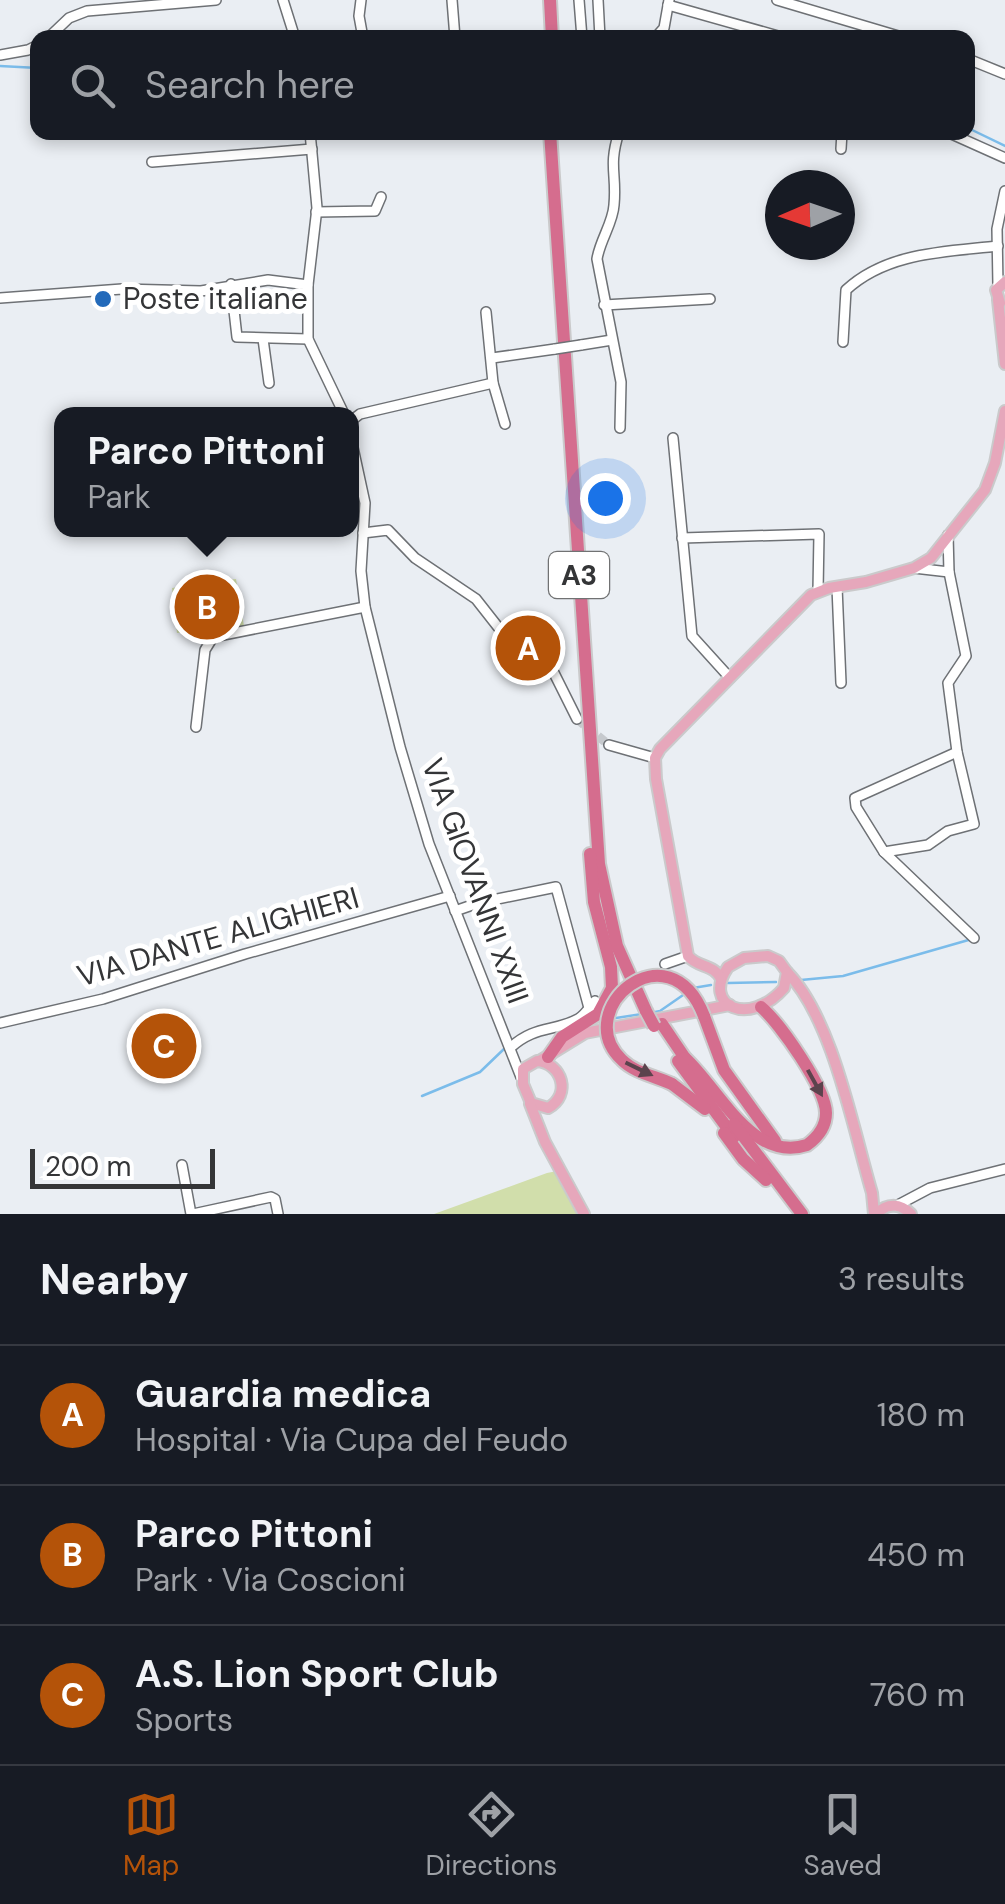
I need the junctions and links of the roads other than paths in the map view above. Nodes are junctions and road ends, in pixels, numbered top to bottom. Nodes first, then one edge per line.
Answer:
1 (216, 0) edge
2 (280, 0) edge
3 (361, 0) edge
4 (452, 0) edge
5 (542, 0) edge
6 (550, 0) edge
7 (579, 0) edge
8 (598, 0) edge
9 (778, 0) edge
10 (669, 2) edge
11 (56, 30) edge
12 (293, 30) edge
13 (362, 30) edge
14 (454, 30) edge
15 (544, 30) edge
16 (552, 30) edge
17 (581, 30) edge
18 (600, 30) edge
19 (662, 30) edge
20 (759, 30) edge
21 (878, 30) edge
22 (30, 49) edge
23 (0, 55) edge
24 (975, 62) edge
25 (1005, 73) edge
26 (311, 140) edge
27 (550, 140) edge
28 (559, 140) edge
29 (617, 140) edge
30 (842, 140) edge
31 (965, 140) edge
32 (312, 148) junction
33 (841, 149) dead end
34 (1005, 158) edge
35 (152, 162) dead end
36 (1005, 191) edge
37 (381, 197) dead end
38 (316, 212) junction
39 (998, 248) junction
40 (1005, 274) edge
41 (231, 284) junction
42 (1001, 284) edge
43 (308, 285) junction
44 (0, 298) edge
45 (710, 299) dead end
46 (1001, 303) edge
47 (604, 306) junction
48 (486, 312) dead end
49 (1005, 320) edge
50 (1003, 333) edge
51 (263, 339) junction
52 (308, 339) junction
53 (612, 340) junction
54 (844, 342) dead end
55 (1004, 350) edge
56 (492, 358) junction
57 (1005, 364) edge
58 (493, 383) junction
59 (269, 384) dead end
60 (341, 407) edge
61 (1005, 410) edge
62 (359, 415) edge
63 (505, 424) dead end
64 (620, 428) dead end
65 (673, 438) dead end
66 (359, 484) edge
67 (363, 533) junction
68 (948, 535) junction
69 (682, 538) junction
70 (914, 568) junction
71 (949, 572) junction
72 (837, 587) junction
73 (818, 591) junction
74 (364, 607) junction
75 (730, 678) junction
76 (842, 683) dead end
77 (582, 716) junction
78 (196, 727) dead end
79 (609, 744) tunnel mouth
80 (956, 752) junction
81 (656, 758) junction
82 (884, 852) junction
83 (450, 896) junction
84 (455, 911) junction
85 (974, 938) dead end
86 (688, 956) junction
87 (732, 963) junction
88 (665, 964) dead end
89 (706, 966) junction
90 (787, 972) junction
91 (721, 986) junction
92 (777, 996) junction
93 (808, 1001) junction
94 (730, 1005) junction
95 (761, 1007) junction
96 (649, 1010) junction
97 (708, 1012) junction
98 (0, 1023) edge
99 (658, 1025) junction
100 (561, 1050) junction
101 (512, 1051) junction
102 (686, 1058) junction
103 (541, 1060) junction
104 (558, 1072) junction
105 (522, 1078) junction
106 (528, 1099) junction
107 (548, 1108) junction
108 (542, 1132) junction
109 (786, 1148) junction
110 (182, 1165) dead end
111 (1005, 1170) edge
112 (766, 1180) junction
113 (872, 1193) junction
114 (912, 1198) junction
115 (894, 1206) junction
116 (192, 1214) edge
117 (278, 1214) edge
118 (584, 1214) edge
119 (792, 1214) edge
120 (802, 1214) edge
121 (875, 1214) edge
122 (912, 1214) edge

1 - 11 street
2 - 12 street
3 - 13 street
4 - 14 street
5 - 15 highway
6 - 16 highway
7 - 17 street
8 - 18 street
9 - 21 street
10 - 19 street
10 - 20 street
22 - 23 street
24 - 25 street
26 - 32 street
27 - 77 highway, A3
28 - 96 highway, A3
29 - 47 street
30 - 33 street
31 - 34 street
32 - 35 street
32 - 38 street
36 - 39 street
37 - 38 street
38 - 43 street
39 - 40 street
39 - 42 street
39 - 54 street
41 - 43 street
41 - 44 street
41 - 51 street
42 - 46 main road
43 - 52 street
45 - 47 street
46 - 50 main road
47 - 53 street
48 - 56 street
49 - 50 main road
50 - 55 main road
51 - 52 street
51 - 59 street
52 - 60 street
53 - 56 street, bridge
53 - 64 street
55 - 57 main road
56 - 58 street
58 - 62 street
58 - 63 street
61 - 68 main road
65 - 69 street
66 - 67 street, VIA GIOVANNI XXIII
67 - 74 street, VIA GIOVANNI XXIII
67 - 77 street
68 - 70 main road
68 - 71 street
69 - 73 street
69 - 75 street
70 - 71 street
70 - 72 main road
71 - 80 street
72 - 73 main road
72 - 76 street
73 - 75 main road
74 - 78 street
74 - 83 street, VIA GIOVANNI XXIII
75 - 81 main road
77 - 96 highway, A3
77 - 103 highway
79 - 81 street
80 - 82 street
80 - 82 street
81 - 86 main road
82 - 85 street
83 - 84 street, VIA GIOVANNI XXIII
83 - 98 street, VIA DANTE ALIGHIERI
84 - 101 street, VIA GIOVANNI XXIII
84 - 101 street
86 - 88 street
86 - 89 main road
87 - 89 main road
87 - 90 main road
87 - 91 main road
89 - 91 main road
90 - 92 main road
90 - 93 main road
91 - 94 main road
91 - 97 main road
92 - 93 main road
92 - 95 main road
93 - 113 main road
94 - 95 main road
94 - 97 main road
95 -> 109 highway
96 - 99 highway, A3
97 - 100 main road
97 - 109 highway
97 -> 112 highway, bridge
99 - 102 highway, A3
99 - 112 highway, A3
100 - 103 main road
100 - 104 main road
101 - 103 street
101 - 105 street, VIA GIOVANNI XXIII
102 - 109 highway
102 - 120 highway, A3
103 - 104 main road
103 - 105 main road
104 - 107 main road
105 - 106 main road
106 - 107 main road
106 - 108 main road
107 - 108 main road
108 - 118 main road
110 - 116 street
111 - 114 street
112 - 119 highway, A3
113 - 115 main road
113 - 121 main road
114 - 115 street
114 - 122 street
115 - 121 main road
115 - 122 main road
116 - 117 street

